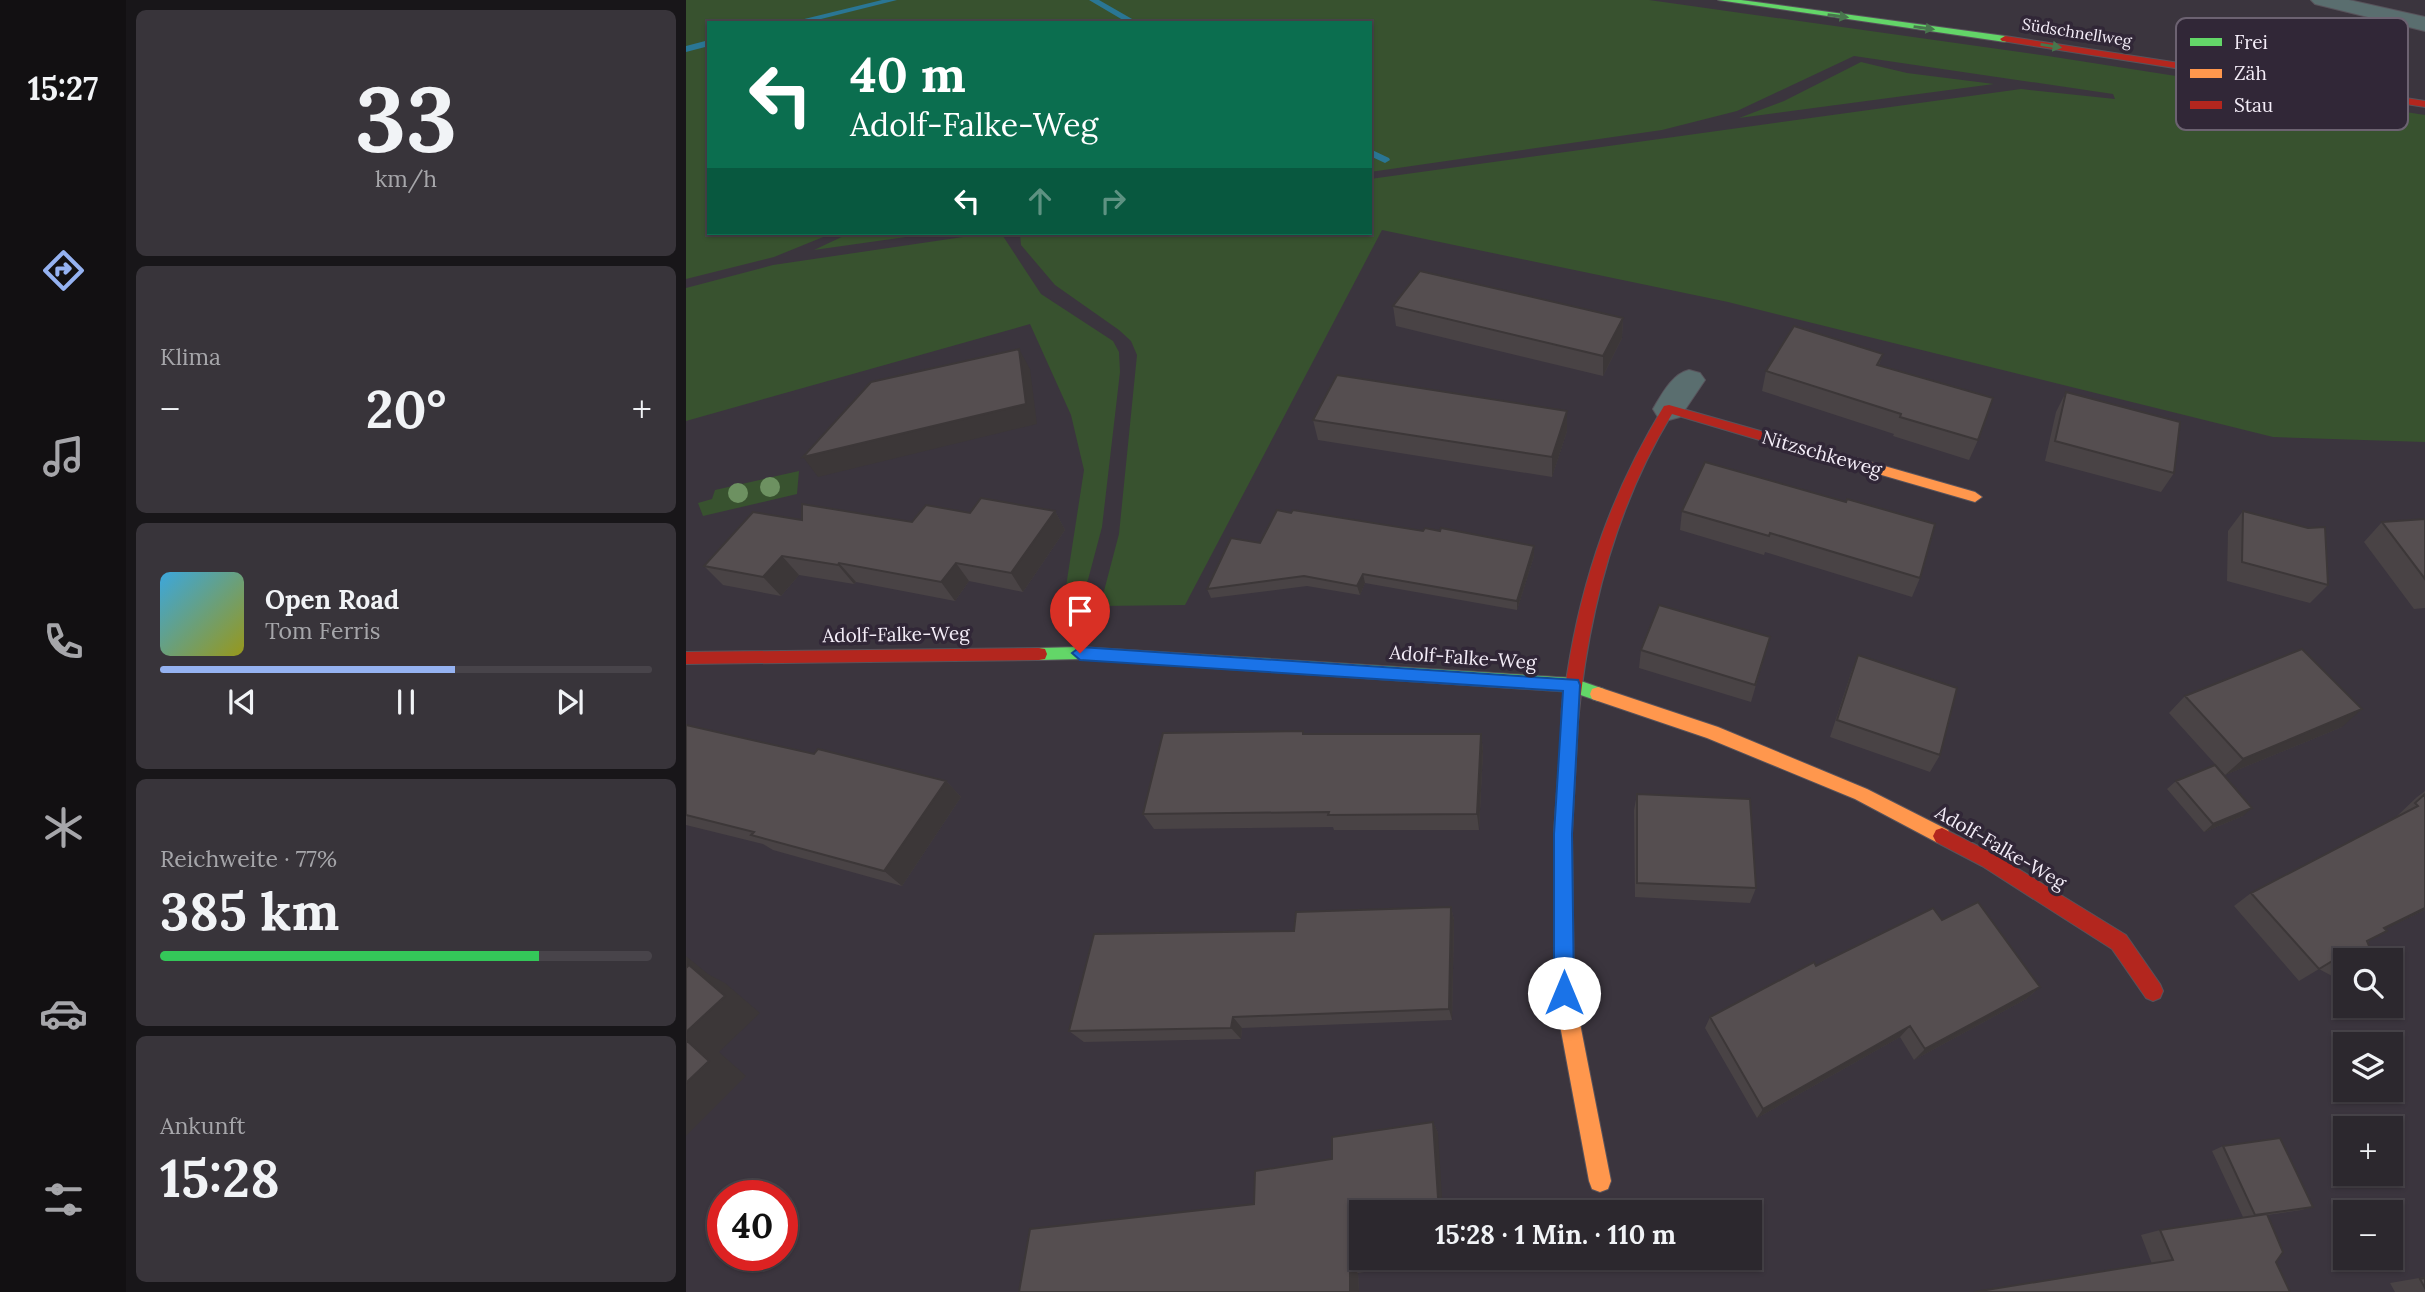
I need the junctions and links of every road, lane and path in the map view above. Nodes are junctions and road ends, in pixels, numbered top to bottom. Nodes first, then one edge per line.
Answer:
1 (1722, 0) edge
2 (1842, 0) edge
3 (2322, 0) edge
4 (1860, 2) dead end
5 (2399, 18) edge
6 (1995, 21) dead end
7 (2022, 25) dead end
8 (2176, 66) edge
9 (1689, 380) dead end
10 (1669, 409) junction
11 (1975, 497) dead end
12 (686, 658) edge
13 (1572, 685) junction
14 (2153, 991) dead end
15 (1600, 1181) dead end

1 -> 8 main road, Südschnellweg
2 - 4 main road
3 - 5 street
6 - 7 main road, Südschnellweg
9 - 10 street
10 - 11 main road, Nitzschkeweg
10 - 13 main road
12 - 13 main road, Adolf-Falke-Weg
13 - 14 main road, Adolf-Falke-Weg
13 - 15 main road

